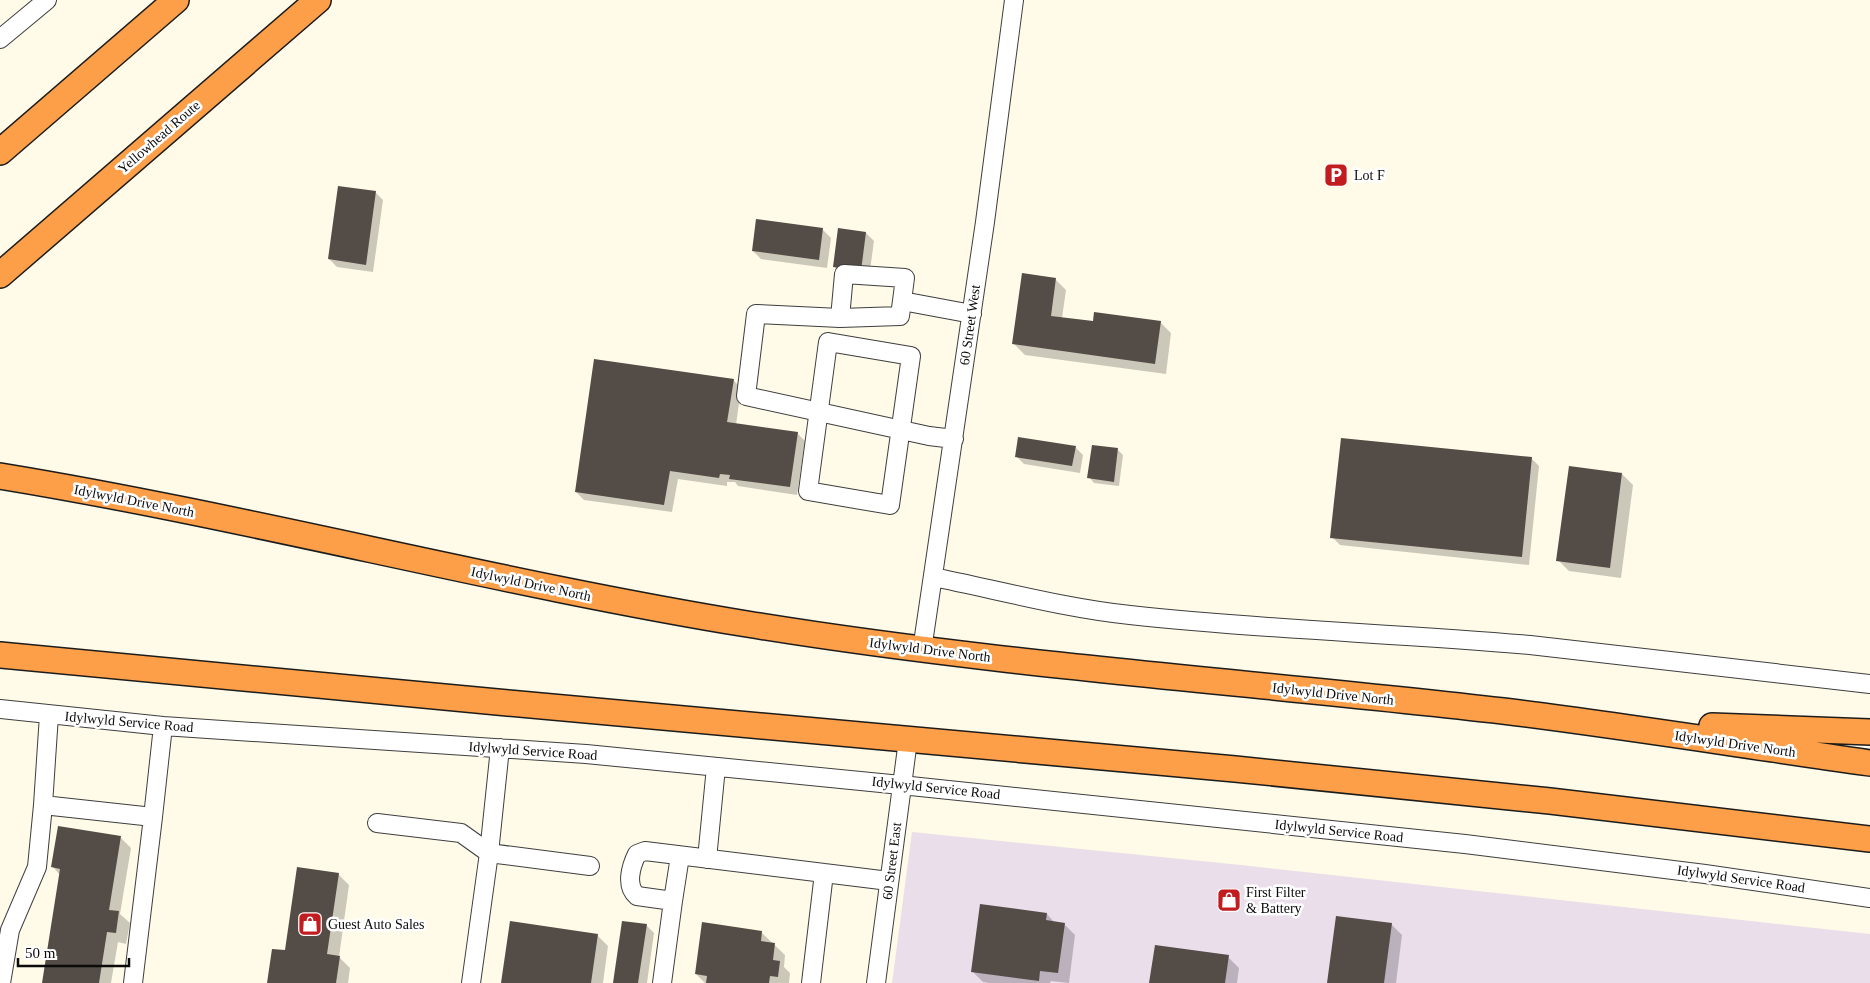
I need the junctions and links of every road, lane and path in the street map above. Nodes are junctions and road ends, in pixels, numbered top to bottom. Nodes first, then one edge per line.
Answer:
1 (47, 0) edge
2 (176, 0) edge
3 (318, 0) edge
4 (1014, 0) edge
5 (0, 39) edge
6 (0, 152) edge
7 (0, 275) edge
8 (902, 301) junction
9 (972, 314) junction
10 (834, 318) junction
11 (828, 342) junction
12 (818, 412) junction
13 (901, 430) junction
14 (954, 439) junction
15 (0, 476) edge
16 (933, 577) junction
17 (922, 650) junction
18 (0, 655) edge
19 (1870, 684) edge
20 (0, 709) edge
21 (1505, 712) junction
22 (49, 715) junction
23 (163, 726) junction
24 (1870, 732) edge
25 (908, 740) junction
26 (500, 748) junction
27 (1870, 763) edge
28 (716, 767) junction
29 (901, 785) junction
30 (43, 804) junction
31 (153, 817) junction
32 (377, 822) dead end
33 (1870, 838) edge
34 (489, 853) junction
35 (680, 856) junction
36 (707, 859) junction
37 (590, 866) dead end
38 (824, 873) junction
39 (889, 881) junction
40 (1870, 898) edge
41 (673, 902) junction
42 (1, 983) edge
43 (133, 983) edge
44 (471, 983) edge
45 (662, 983) edge
46 (811, 983) edge
47 (876, 983) edge

1 - 5 street
2 - 6 highway
3 - 7 highway, Yellowhead Route
4 - 9 street, 60 Street West
8 - 9 street
8 - 10 street
8 - 10 street
9 - 14 street, 60 Street West
10 - 11 street
10 - 12 street
11 - 12 street
11 - 13 street
12 - 13 street
12 - 13 street
13 - 14 street
14 - 16 street, 60 Street West
15 - 17 highway, Idylwyld Drive North
16 - 17 street, 60 Street West
16 - 19 street
17 - 21 highway, Idylwyld Drive North
18 - 25 highway
20 - 22 street, Idylwyld Service Road
21 - 24 highway
21 - 27 highway, Idylwyld Drive North
22 - 23 street, Idylwyld Service Road
22 - 30 street
23 - 26 street, Idylwyld Service Road
23 - 31 street
25 - 29 street, 60 Street East
25 - 33 highway
26 - 28 street, Idylwyld Service Road
26 - 34 street
28 - 29 street, Idylwyld Service Road
28 - 36 street
29 - 39 street, 60 Street East
29 - 40 street, Idylwyld Service Road
30 - 31 street
30 - 42 street
31 - 43 street
32 - 34 street
34 - 37 street
34 - 44 street
35 - 36 street
35 - 41 street
35 - 41 street
36 - 38 street
38 - 39 street
38 - 46 street
39 - 47 street, 60 Street East
41 - 45 street

